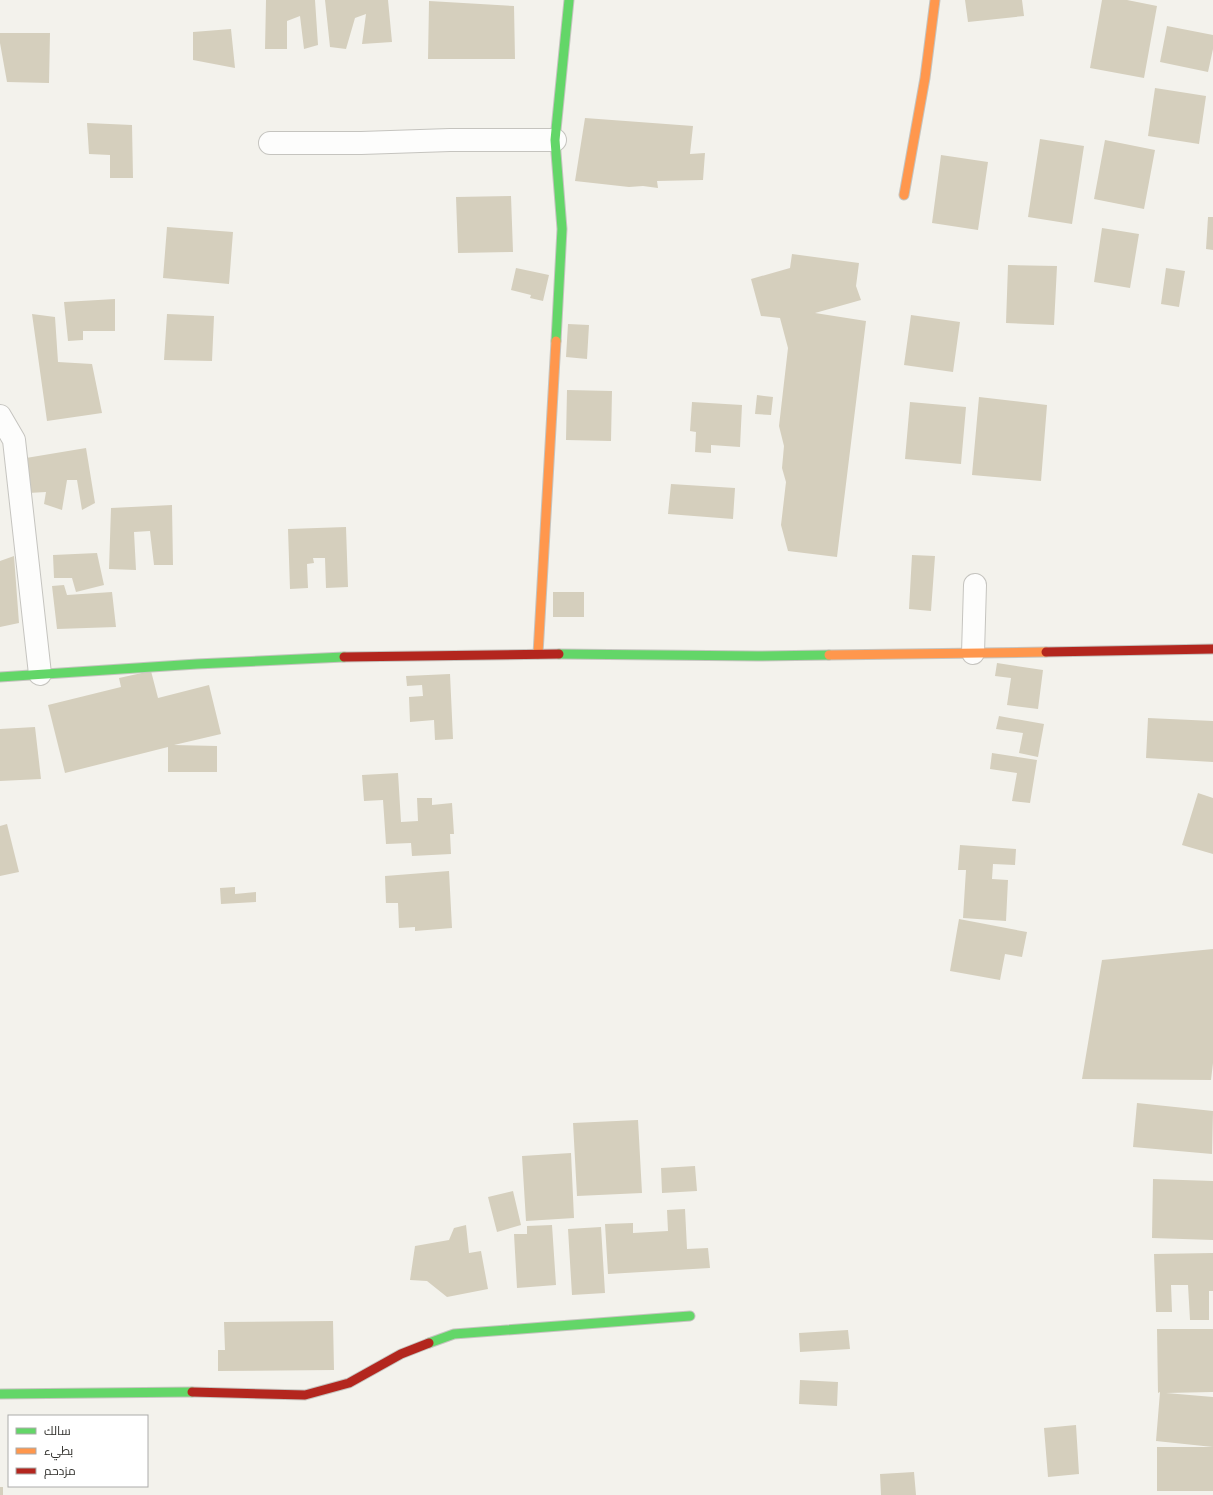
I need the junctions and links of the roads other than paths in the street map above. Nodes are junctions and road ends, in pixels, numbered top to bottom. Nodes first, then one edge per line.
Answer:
1 (569, 0) edge
2 (935, 0) edge
3 (555, 140) junction
4 (270, 143) dead end
5 (904, 195) dead end
6 (0, 416) edge
7 (975, 585) dead end
8 (1213, 650) edge
9 (973, 653) junction
10 (538, 654) junction
11 (40, 674) junction
12 (0, 677) edge
13 (690, 1316) dead end
14 (0, 1394) edge

1 - 3 street
2 - 5 street
3 - 4 street
3 - 10 street
6 - 11 street
7 - 9 street
8 - 9 street
9 - 10 street
10 - 11 street
11 - 12 street
13 - 14 street

